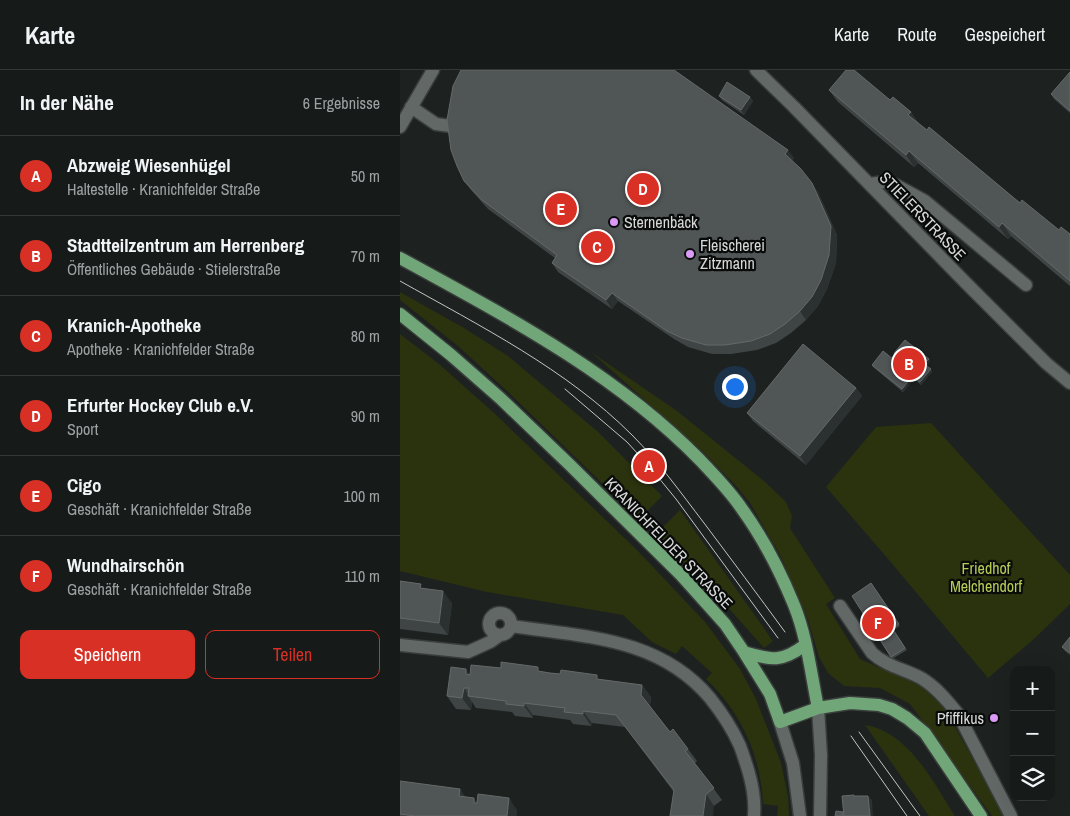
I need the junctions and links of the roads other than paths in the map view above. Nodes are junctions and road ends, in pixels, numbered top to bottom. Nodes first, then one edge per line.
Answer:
1 (756, 70) edge
2 (428, 72) edge
3 (412, 107) junction
4 (450, 126) edge
5 (400, 128) edge
6 (870, 184) junction
7 (400, 258) edge
8 (1026, 285) dead end
9 (400, 314) edge
10 (1070, 383) edge
11 (840, 606) dead end
12 (512, 626) junction
13 (500, 635) junction
14 (400, 645) edge
15 (805, 645) junction
16 (744, 652) junction
17 (818, 708) junction
18 (780, 722) junction
19 (754, 816) edge
20 (800, 816) edge
21 (820, 816) edge
22 (981, 816) edge
23 (1011, 816) edge

1 - 6 street, STIELERSTRASSE
2 - 3 street
3 - 4 street
3 - 5 street
6 - 8 street
6 - 10 street, STIELERSTRASSE
7 - 15 main road
9 - 16 main road, KRANICHFELDER STRASSE
11 - 23 street
12 - 13 street
12 - 13 street
12 - 19 street
13 - 14 street
15 - 16 main road
15 - 17 main road
16 - 18 main road, KRANICHFELDER STRASSE
17 - 18 main road
17 - 21 street
17 - 22 main road
18 - 20 street

